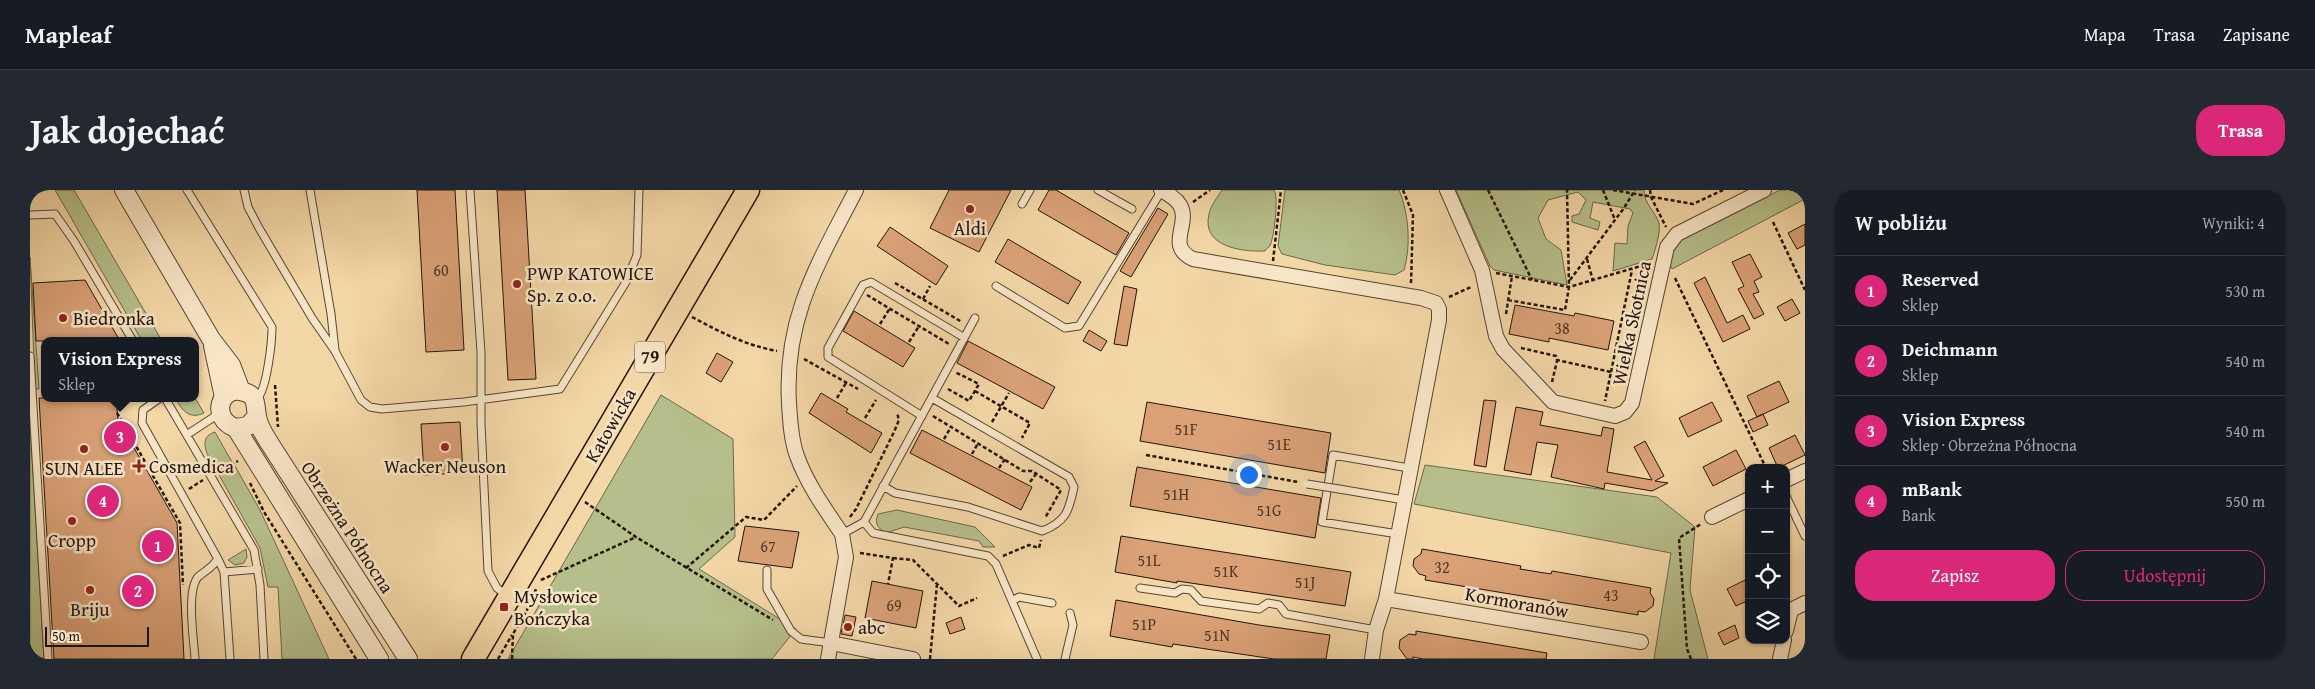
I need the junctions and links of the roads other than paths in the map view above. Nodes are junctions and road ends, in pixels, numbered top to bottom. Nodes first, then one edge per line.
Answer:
1 (124, 190) edge
2 (187, 190) edge
3 (244, 190) edge
4 (310, 190) edge
5 (470, 190) edge
6 (639, 190) edge
7 (748, 190) edge
8 (856, 190) edge
9 (1030, 190) edge
10 (1098, 190) edge
11 (1162, 190) edge
12 (1447, 190) edge
13 (1764, 190) edge
14 (1022, 204) dead end
15 (1132, 209) dead end
16 (30, 216) edge
17 (996, 286) dead end
18 (975, 318) dead end
19 (131, 337) edge
20 (963, 337) junction
21 (211, 339) junction
22 (335, 351) junction
23 (30, 356) edge
24 (480, 398) junction
25 (935, 400) junction
26 (154, 402) edge
27 (168, 402) edge
28 (251, 402) junction
29 (222, 405) junction
30 (922, 416) junction
31 (236, 428) junction
32 (188, 434) junction
33 (1409, 468) junction
34 (1805, 471) edge
35 (1790, 478) edge
36 (1307, 484) road end
37 (883, 486) junction
38 (1404, 500) junction
39 (1745, 501) edge
40 (1790, 504) edge
41 (1712, 517) road end
42 (864, 522) junction
43 (848, 531) junction
44 (1398, 534) junction
45 (1805, 536) edge
46 (218, 559) junction
47 (258, 569) junction
48 (767, 570) dead end
49 (224, 572) junction
50 (1140, 588) dead end
51 (509, 598) junction
52 (1386, 599) junction
53 (1012, 601) junction
54 (1805, 603) edge
55 (1052, 604) dead end
56 (1070, 613) dead end
57 (1790, 614) edge
58 (1376, 630) junction
59 (1641, 642) dead end
60 (831, 644) junction
61 (1783, 644) edge
62 (478, 650) edge
63 (408, 658) edge
64 (48, 659) edge
65 (195, 659) edge
66 (230, 659) edge
67 (264, 659) edge
68 (379, 659) edge
69 (461, 659) edge
70 (828, 659) edge
71 (913, 659) edge
72 (1037, 659) edge
73 (1065, 659) edge
74 (1372, 659) edge
75 (1780, 659) edge

1 - 21 street, Obrzeżna Północna
2 - 28 lane
3 - 22 lane
4 - 22 lane
5 - 24 lane
6 - 24 lane
7 - 51 main road, Katowicka / 79
8 - 43 street
9 - 14 lane
10 - 15 lane
11 - 17 lane
11 - 33 street
12 - 13 street, Wielka Skotnica
16 - 19 lane
18 - 20 lane
20 - 25 lane
20 - 30 lane
21 - 28 street, Obrzeżna Północna
21 - 29 street, Obrzeżna Północna
22 - 24 lane
23 - 64 lane
24 - 51 lane
25 - 30 lane
25 - 37 lane
26 - 46 lane
27 - 32 lane
28 - 29 street
28 - 31 street
28 - 63 street, Obrzeżna Północna
29 - 31 street
29 - 32 lane
30 - 37 lane
31 - 68 street
32 - 47 lane
33 - 38 street
33 - 44 lane
34 - 35 street
36 - 38 lane, bridge
37 - 42 lane
38 - 44 street
39 - 41 street
40 - 45 lane
42 - 43 lane
42 - 53 lane
43 - 60 street
44 - 52 street
46 - 49 lane
46 - 65 lane
47 - 49 lane
47 - 67 lane
48 - 60 lane
49 - 66 lane
50 - 58 lane
51 - 62 main road, Katowicka / 79
52 - 58 street
52 - 59 street, Kormoranów
53 - 55 lane
53 - 72 lane
54 - 57 street
56 - 73 lane
58 - 74 street
60 - 70 street
60 - 71 street
61 - 75 street
62 - 69 street

